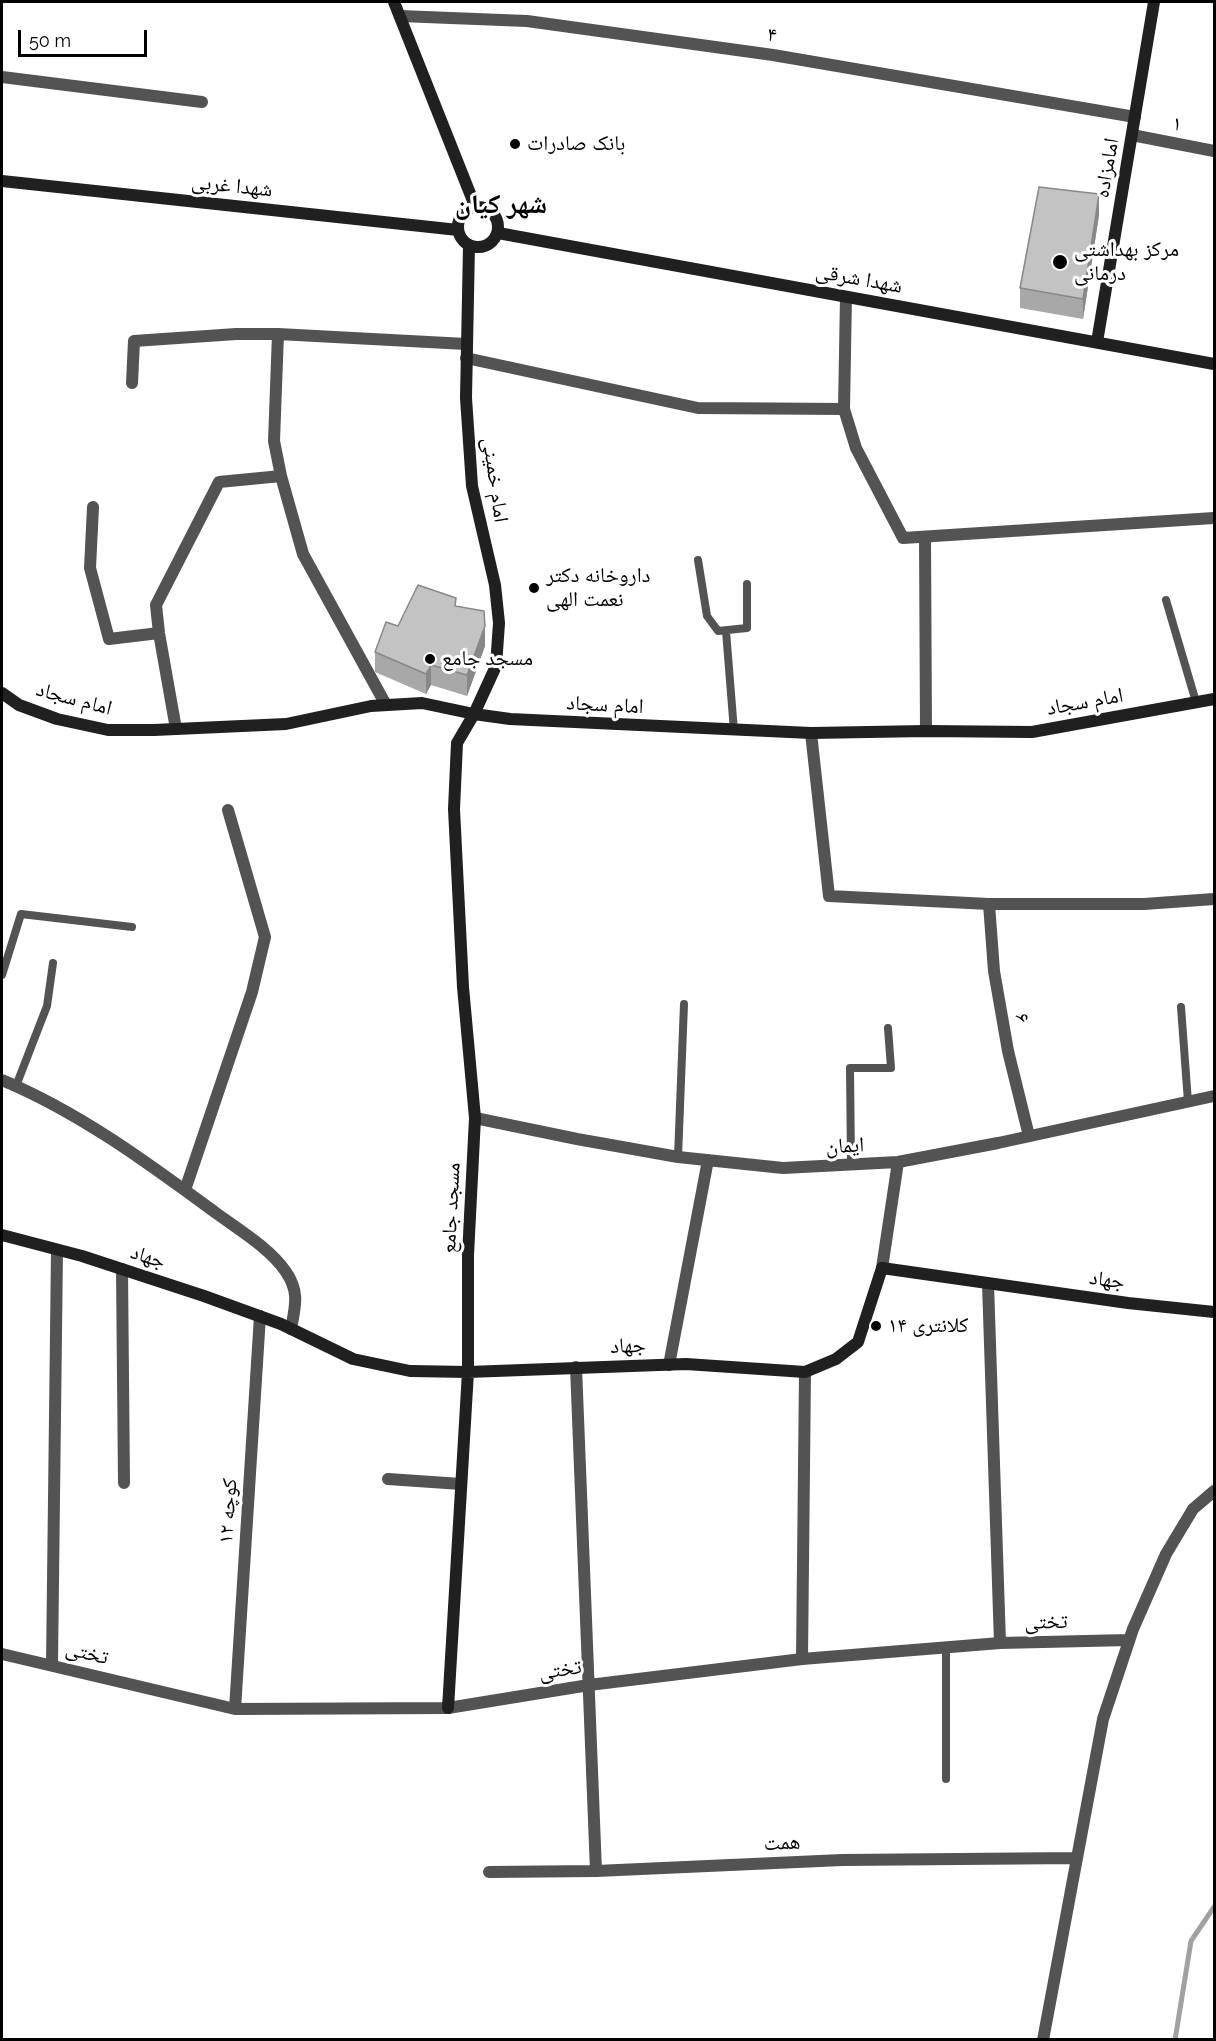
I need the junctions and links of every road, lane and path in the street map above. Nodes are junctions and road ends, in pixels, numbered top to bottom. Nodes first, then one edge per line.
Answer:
1 (394, 2) edge
2 (1154, 2) edge
3 (400, 16) junction
4 (2, 77) edge
5 (202, 102) dead end
6 (1135, 117) junction
7 (1132, 135) junction
8 (1215, 151) edge
9 (2, 181) edge
10 (475, 206) junction
11 (458, 230) junction
12 (498, 233) junction
13 (469, 244) junction
14 (846, 297) junction
15 (278, 334) junction
16 (1097, 342) junction
17 (466, 344) junction
18 (466, 358) junction
19 (1215, 364) edge
20 (132, 383) dead end
21 (844, 409) junction
22 (281, 476) junction
23 (93, 507) dead end
24 (1215, 518) edge
25 (925, 537) junction
26 (698, 560) dead end
27 (747, 584) dead end
28 (1166, 600) dead end
29 (726, 631) junction
30 (159, 633) junction
31 (2, 695) edge
32 (1215, 699) edge
33 (1196, 702) junction
34 (386, 705) junction
35 (474, 714) junction
36 (176, 729) junction
37 (734, 731) junction
38 (926, 731) junction
39 (811, 733) junction
40 (228, 810) dead end
41 (1215, 898) edge
42 (989, 904) junction
43 (132, 927) dead end
44 (53, 963) dead end
45 (2, 975) edge
46 (684, 1004) dead end
47 (1181, 1007) dead end
48 (888, 1028) dead end
49 (2, 1080) edge
50 (16, 1086) junction
51 (1215, 1096) edge
52 (1188, 1102) junction
53 (475, 1118) junction
54 (1029, 1136) junction
55 (678, 1157) junction
56 (708, 1160) junction
57 (898, 1162) junction
58 (851, 1165) junction
59 (185, 1190) junction
60 (2, 1235) edge
61 (57, 1250) junction
62 (882, 1268) junction
63 (122, 1269) junction
64 (988, 1284) junction
65 (1215, 1312) edge
66 (260, 1316) junction
67 (291, 1329) junction
68 (669, 1365) junction
69 (576, 1367) junction
70 (468, 1372) junction
71 (805, 1372) junction
72 (388, 1479) dead end
73 (124, 1483) dead end
74 (461, 1484) junction
75 (1215, 1491) edge
76 (1129, 1640) junction
77 (1000, 1643) junction
78 (946, 1646) junction
79 (2, 1654) edge
80 (802, 1659) junction
81 (52, 1664) junction
82 (589, 1685) junction
83 (448, 1708) junction
84 (235, 1709) junction
85 (946, 1779) dead end
86 (1077, 1858) junction
87 (597, 1871) junction
88 (489, 1872) dead end
89 (1043, 2040) edge

1 - 3 street
2 - 6 street, امامزاده
3 - 6 street, ۴
3 - 10 street
4 - 5 street
6 - 7 street, امامزاده
7 - 8 street, ۱
7 - 16 street, امامزاده
9 - 11 street, شهدا غربی
10 - 11 street
10 - 12 street
11 - 13 street
12 - 13 street
12 - 14 street, شهدا شرقی
13 - 17 street, امام خمینی
14 - 16 street, شهدا شرقی
14 - 21 street
15 - 17 street
15 - 20 street
15 - 22 street
16 - 19 street, شهدا شرقی
17 - 18 street, امام خمینی
18 - 21 street
18 - 35 street, امام خمینی
21 - 25 street
22 - 30 street
22 - 34 street
23 - 30 street
24 - 25 street
25 - 38 street
26 - 29 lane
27 - 29 lane
28 - 33 lane
29 - 37 lane
30 - 36 street
31 - 36 street, امام سجاد
32 - 33 street, امام سجاد
33 - 38 street, امام سجاد
34 - 35 street, امام سجاد
34 - 36 street, امام سجاد
35 - 37 street, امام سجاد
35 - 53 street, مسجد جامع
37 - 39 street, امام سجاد
38 - 39 street, امام سجاد
39 - 42 street
40 - 59 street
41 - 42 street
42 - 54 street, ۶
43 - 45 lane
44 - 50 lane
46 - 55 lane
47 - 52 lane
48 - 58 lane
49 - 50 street
50 - 59 street
51 - 52 street, ایمان
52 - 54 street, ایمان
53 - 55 street, ایمان
53 - 70 street, مسجد جامع
54 - 57 street, ایمان
55 - 56 street, ایمان
56 - 58 street, ایمان
56 - 68 street
57 - 58 street, ایمان
57 - 62 street
59 - 67 street
60 - 61 street, جهاد
61 - 63 street, جهاد
61 - 81 street
62 - 64 street, جهاد
62 - 71 street, جهاد
63 - 66 street, جهاد
63 - 73 street
64 - 65 street, جهاد
64 - 77 street
66 - 67 street, جهاد
66 - 84 street, کوچه ۱۲
67 - 70 street, جهاد
68 - 69 street, جهاد
68 - 71 street, جهاد
69 - 70 street, جهاد
69 - 82 street
70 - 74 street, مسجد جامع
71 - 80 street
72 - 74 street
74 - 83 street, مسجد جامع
75 - 76 street
76 - 77 street, تختی
76 - 86 street
77 - 78 street, تختی
78 - 80 street, تختی
78 - 85 lane
79 - 81 street, تختی
80 - 82 street, تختی
81 - 84 street, تختی
82 - 83 street, تختی
82 - 87 street
83 - 84 street, تختی
86 - 87 street, همت
86 - 89 street
87 - 88 street, همت

